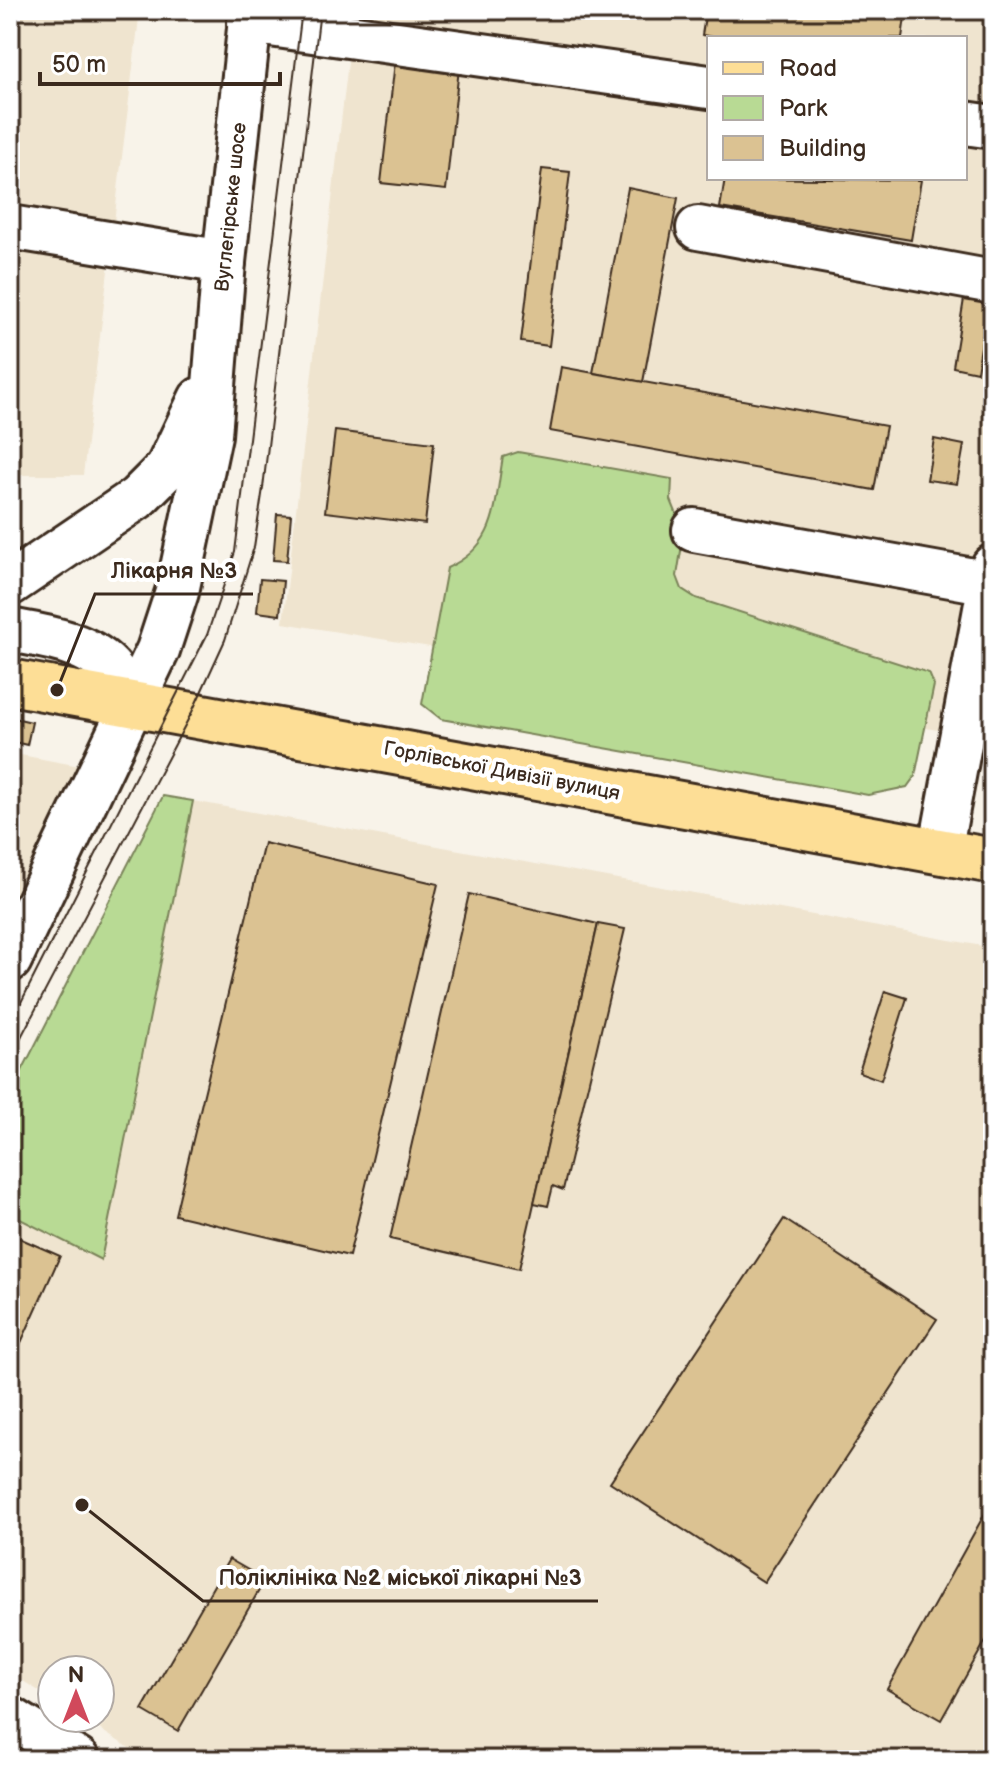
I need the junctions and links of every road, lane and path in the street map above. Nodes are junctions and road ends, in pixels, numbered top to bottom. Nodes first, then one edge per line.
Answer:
1 (250, 16) edge
2 (707, 87) edge
3 (10, 227) edge
4 (698, 228) dead end
5 (224, 262) junction
6 (993, 282) edge
7 (217, 357) junction
8 (694, 530) dead end
9 (991, 575) edge
10 (10, 584) edge
11 (10, 630) edge
12 (10, 682) edge
13 (132, 704) junction
14 (940, 852) junction
15 (993, 861) edge
16 (10, 960) edge
17 (10, 1718) edge
18 (78, 1760) edge

1 - 2 street
1 - 5 street, Вуглегірське шосе
3 - 5 street
4 - 6 street
5 - 7 street, Вуглегірське шосе
7 - 10 street
7 - 13 street, Вуглегірське шосе
8 - 9 street
9 - 14 street
11 - 13 street
12 - 13 main road, Горлівської Дивізії вулиця
13 - 14 main road, Горлівської Дивізії вулиця
13 - 16 street, Вуглегірське шосе
14 - 15 main road, Горлівської Дивізії вулиця
17 - 18 street

